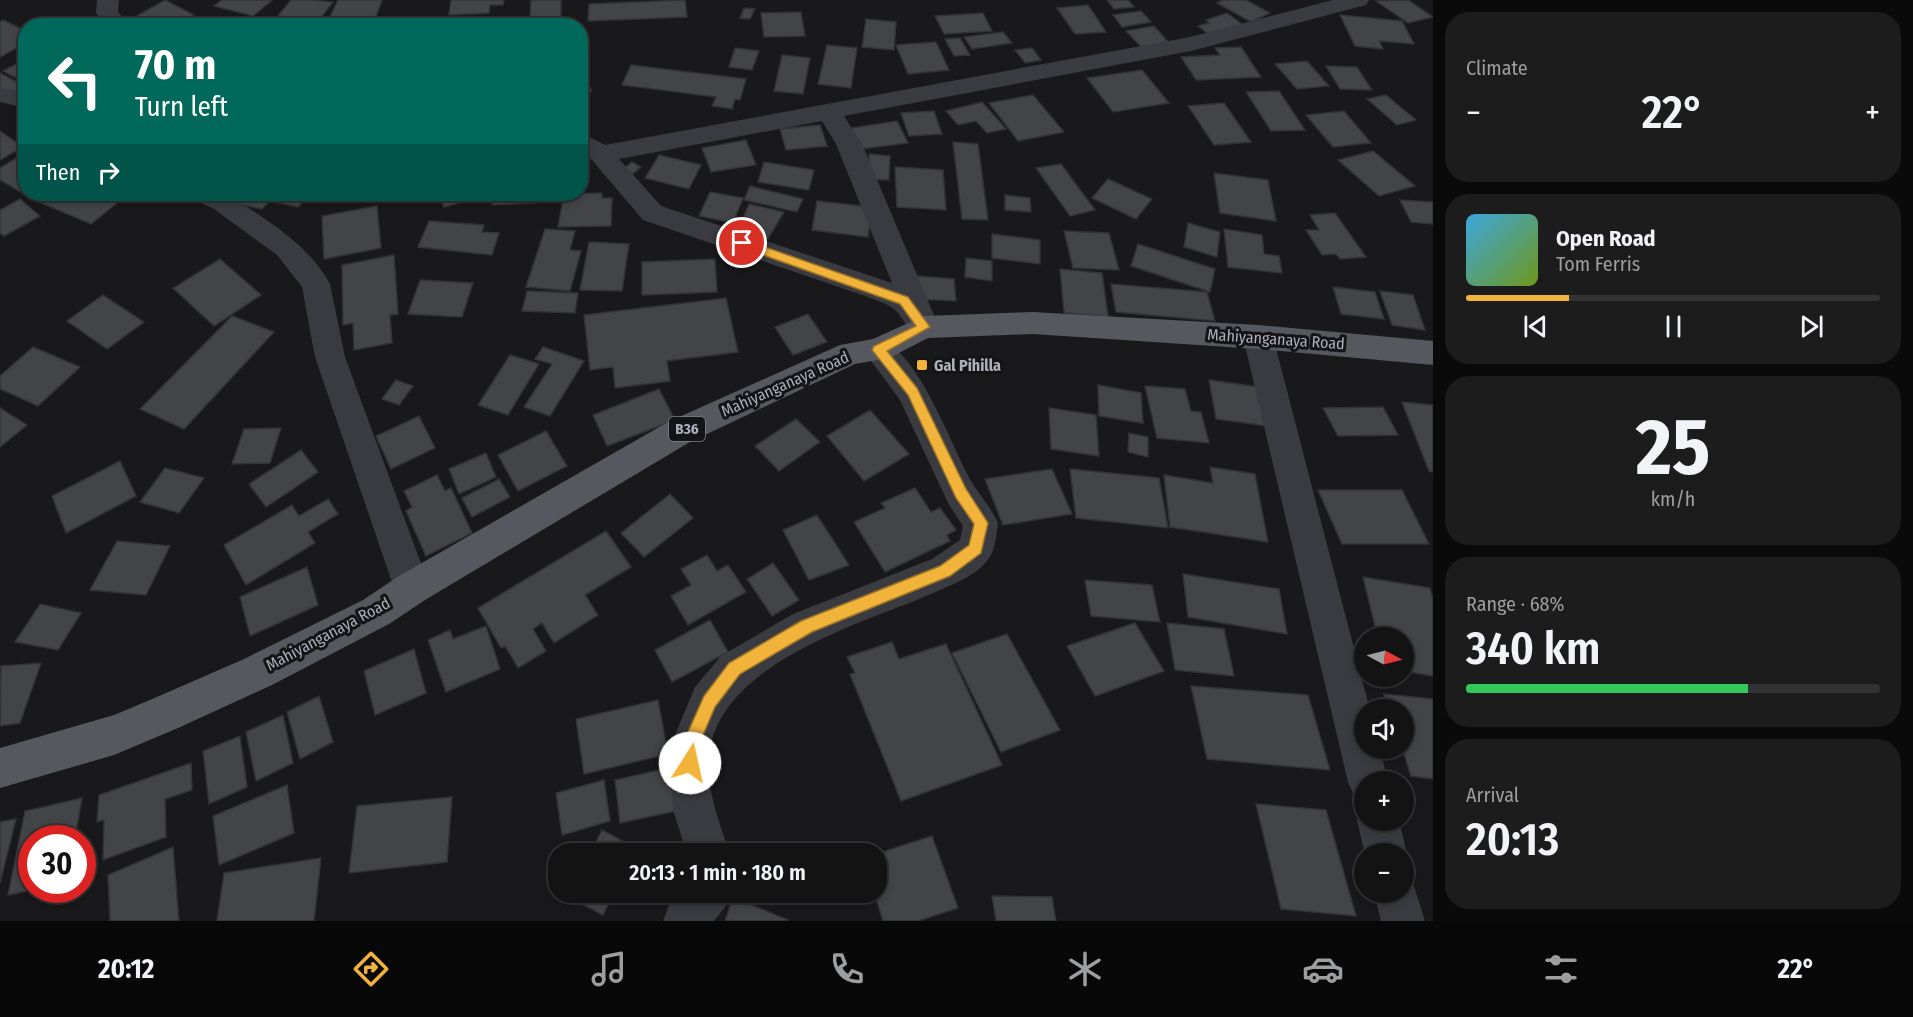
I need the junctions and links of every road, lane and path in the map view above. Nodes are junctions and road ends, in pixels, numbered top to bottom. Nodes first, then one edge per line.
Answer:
1 (108, 0) edge
2 (1358, 0) edge
3 (112, 18) edge
4 (0, 95) edge
5 (18, 99) edge
6 (830, 113) junction
7 (591, 147) edge
8 (219, 201) edge
9 (924, 327) junction
10 (1258, 337) junction
11 (878, 350) junction
12 (1433, 353) edge
13 (412, 588) junction
14 (0, 768) edge
15 (1365, 771) edge
16 (705, 843) edge
17 (701, 903) edge
18 (1399, 903) edge
19 (685, 921) edge
20 (1403, 921) edge

1 - 3 street
2 - 6 street
4 - 5 street
6 - 7 street
6 - 9 street
7 - 9 street
8 - 13 street
9 - 10 main road, Mahiyanganaya Road / B36
9 - 11 main road, Mahiyanganaya Road / B36
10 - 12 main road, Mahiyanganaya Road / B36
10 - 15 street
11 - 13 main road, Mahiyanganaya Road / B36
11 - 16 street
13 - 14 main road, Mahiyanganaya Road / B36
17 - 19 street
18 - 20 street

